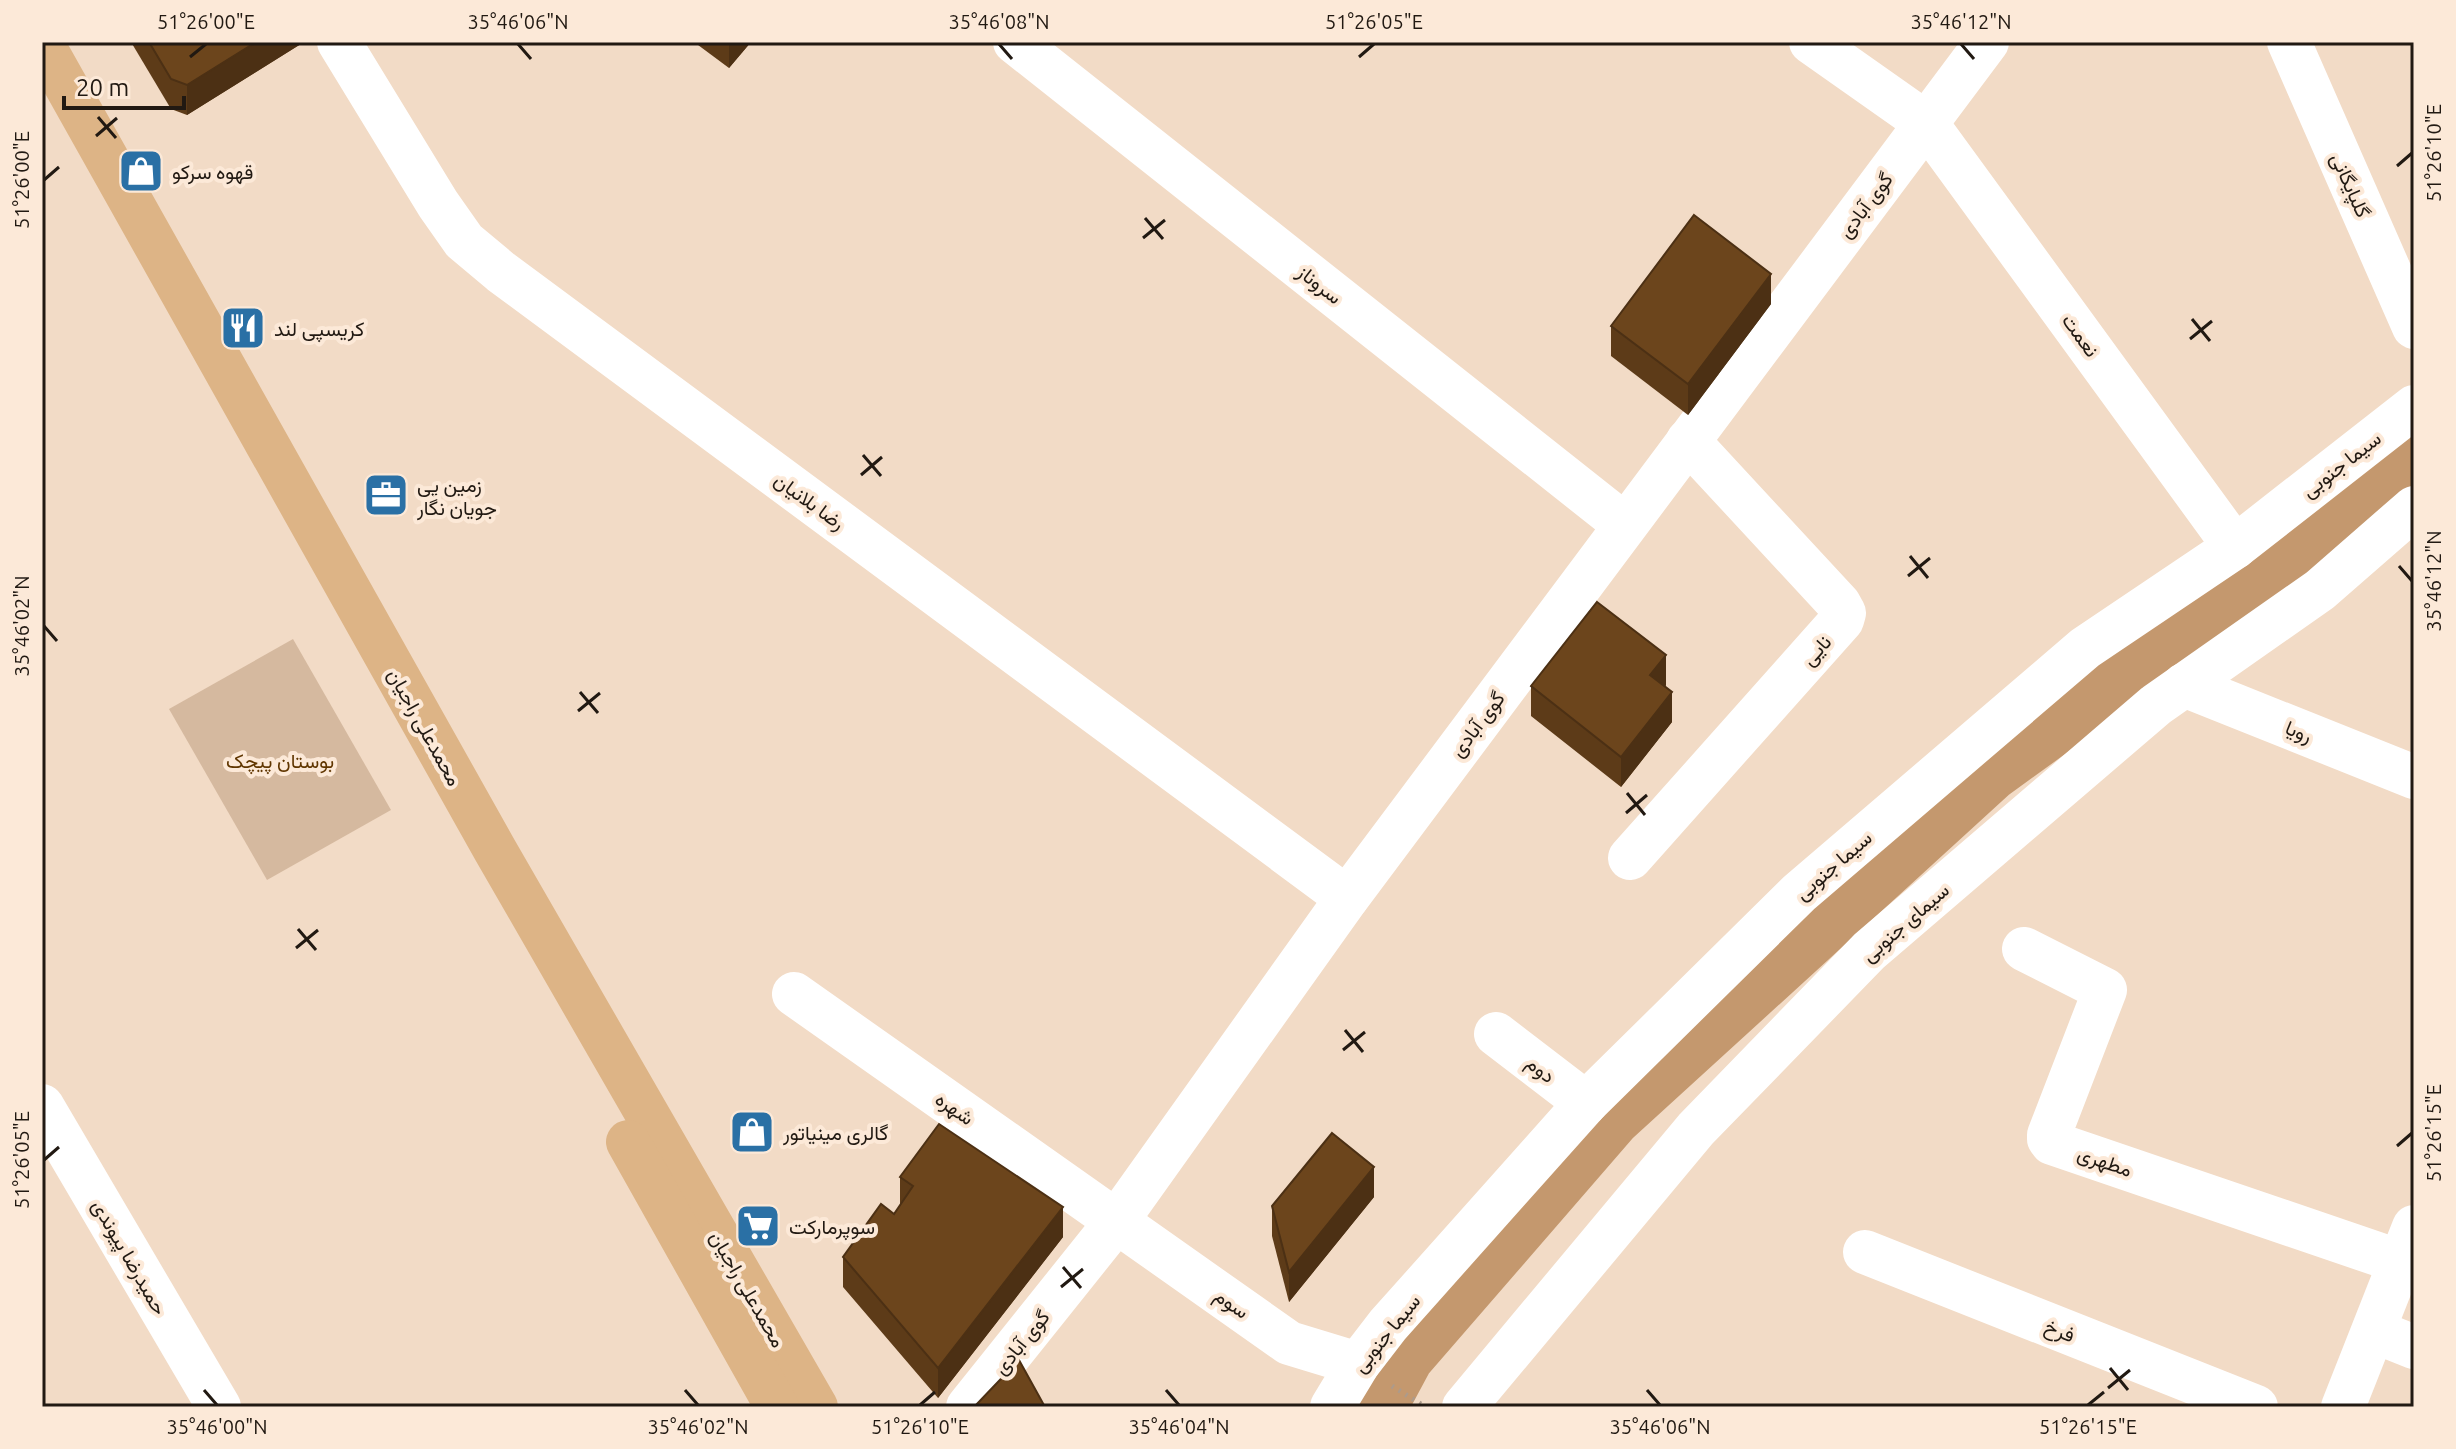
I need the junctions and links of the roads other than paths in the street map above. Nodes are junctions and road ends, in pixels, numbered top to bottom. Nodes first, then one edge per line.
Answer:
1 (339, 42) edge
2 (1015, 42) edge
3 (1811, 42) edge
4 (1987, 42) edge
5 (2289, 42) edge
6 (42, 43) edge
7 (42, 102) edge
8 (1926, 123) junction
9 (2414, 327) edge
10 (2414, 407) edge
11 (1688, 441) junction
12 (2414, 508) edge
13 (1625, 525) junction
14 (2235, 547) junction
15 (2184, 685) junction
16 (2414, 777) edge
17 (1630, 858) dead end
18 (1347, 898) junction
19 (2024, 949) dead end
20 (794, 994) dead end
21 (1496, 1034) dead end
22 (1586, 1103) junction
23 (42, 1106) edge
24 (1116, 1222) junction
25 (2408, 1244) edge
26 (1865, 1252) dead end
27 (2374, 1331) junction
28 (2414, 1347) edge
29 (1358, 1364) junction
30 (219, 1407) edge
31 (777, 1407) edge
32 (816, 1407) edge
33 (968, 1407) edge
34 (1332, 1407) edge
35 (1464, 1407) edge
36 (2256, 1407) edge
37 (2343, 1407) edge

1 - 18 street, رضا بلانیان
2 - 13 street, سروناز
3 - 8 street, نعمت
4 - 8 street, گوی آبادی
5 - 9 street, گلپایگانی
6 - 32 main road, محمدعلی راجیان
7 - 31 main road, محمدعلی راجیان
8 - 11 street, گوی آبادی
8 - 14 street, نعمت
10 - 14 street, سیما جنوبی
11 - 13 street, گوی آبادی
11 - 17 street, نایی
12 - 15 street, سیمای جنوبی
13 - 18 street, گوی آبادی
14 - 22 street, سیما جنوبی
15 - 16 street, رویا
15 - 35 street, سیمای جنوبی
18 - 24 street, گوی آبادی
19 - 25 street, مطهری
20 - 24 street, شهره
21 - 22 street, دوم
22 - 29 street, سیما جنوبی
23 - 30 street, حمیدرضا پیوندی
24 - 29 street, سوم
24 - 33 street, گوی آبادی
25 - 27 street, مطهری
26 - 36 street, فرخ
27 - 28 street
27 - 37 street, مطهری
29 - 34 street, سیما جنوبی

